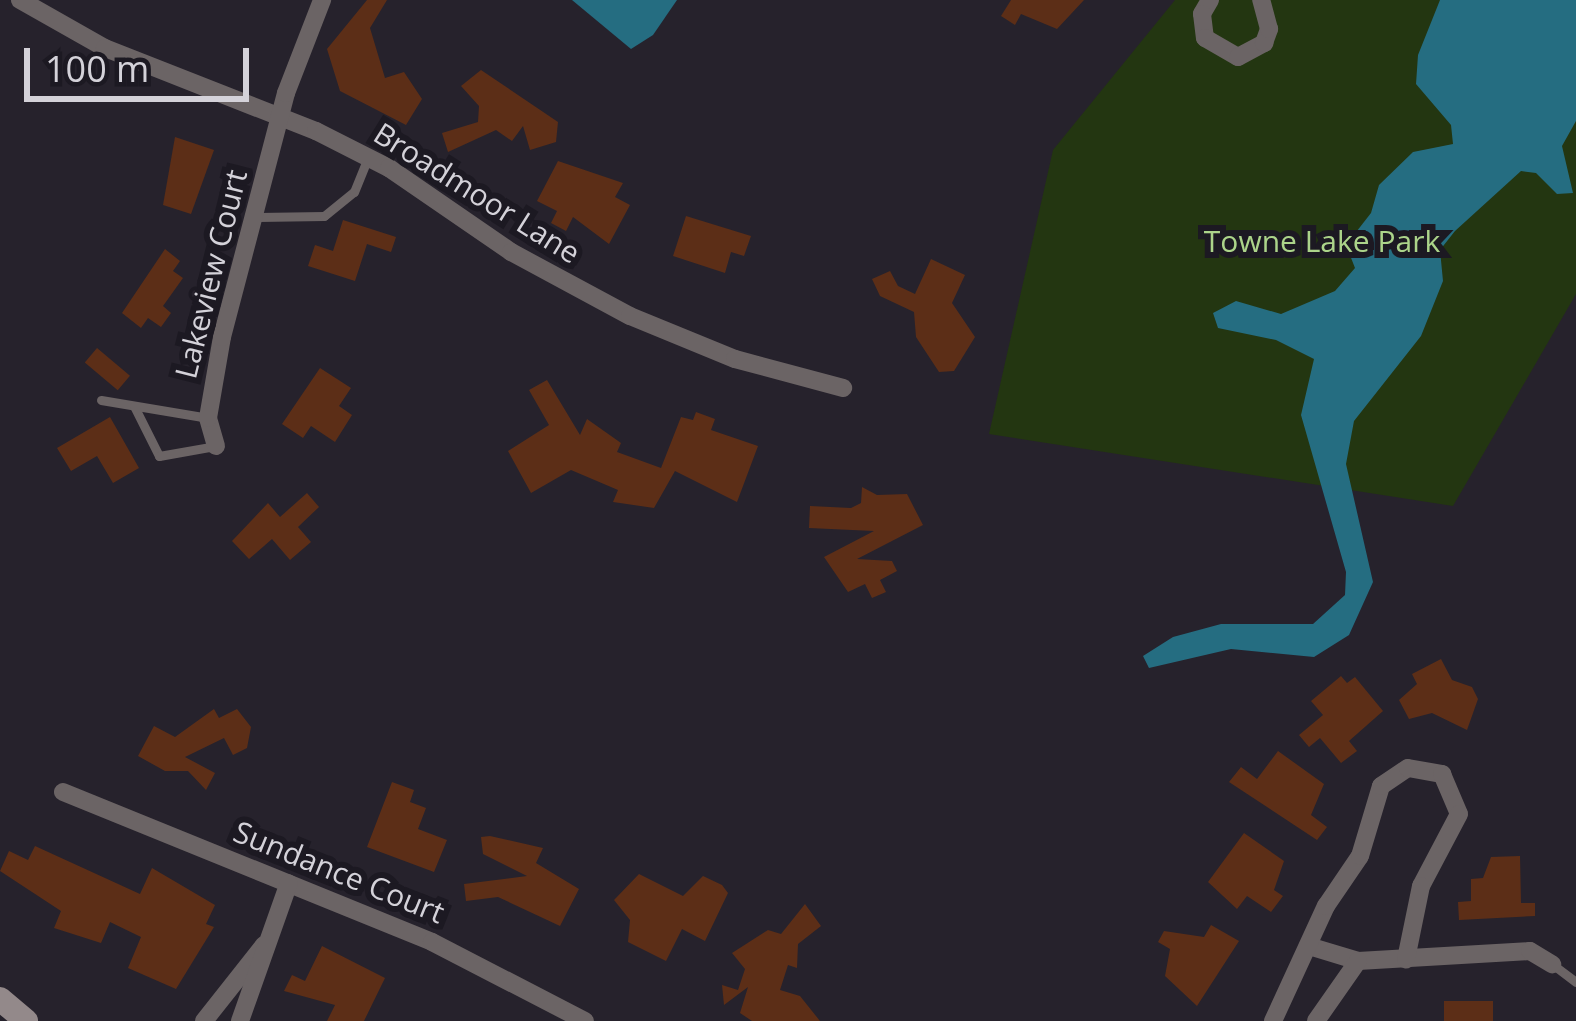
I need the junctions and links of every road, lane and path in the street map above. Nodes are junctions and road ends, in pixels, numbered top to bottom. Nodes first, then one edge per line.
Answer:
1 (20, 0) edge
2 (322, 0) edge
3 (1261, 0) edge
4 (1208, 1) edge
5 (279, 116) junction
6 (368, 158) junction
7 (257, 217) junction
8 (843, 388) dead end
9 (101, 400) dead end
10 (134, 406) junction
11 (208, 418) junction
12 (217, 446) joint
13 (63, 792) dead end
14 (290, 884) junction
15 (263, 945) junction
16 (1312, 947) junction
17 (1406, 958) junction
18 (1358, 962) junction
19 (1552, 964) joint
20 (1576, 982) edge
21 (0, 999) edge
22 (213, 1018) edge
23 (26, 1021) edge
24 (240, 1021) edge
25 (585, 1021) edge
26 (1273, 1021) edge
27 (1316, 1021) edge

1 - 5 street, Broadmoor Lane
2 - 5 street, Lakeview Court
3 - 4 street
5 - 6 street, Broadmoor Lane
5 - 7 street, Lakeview Court
6 - 7 lane
6 - 8 street, Broadmoor Lane
7 - 11 street, Lakeview Court
9 - 10 lane
10 - 11 lane
10 - 12 lane
11 - 12 street, Lakeview Court
13 - 14 street, Sundance Court
14 - 15 street
14 - 25 street, Sundance Court
15 - 22 street
15 - 24 street
16 - 17 street
16 - 18 street
16 - 26 street
17 - 18 street
17 - 19 street
18 - 27 street
19 - 20 lane
21 - 23 main road

